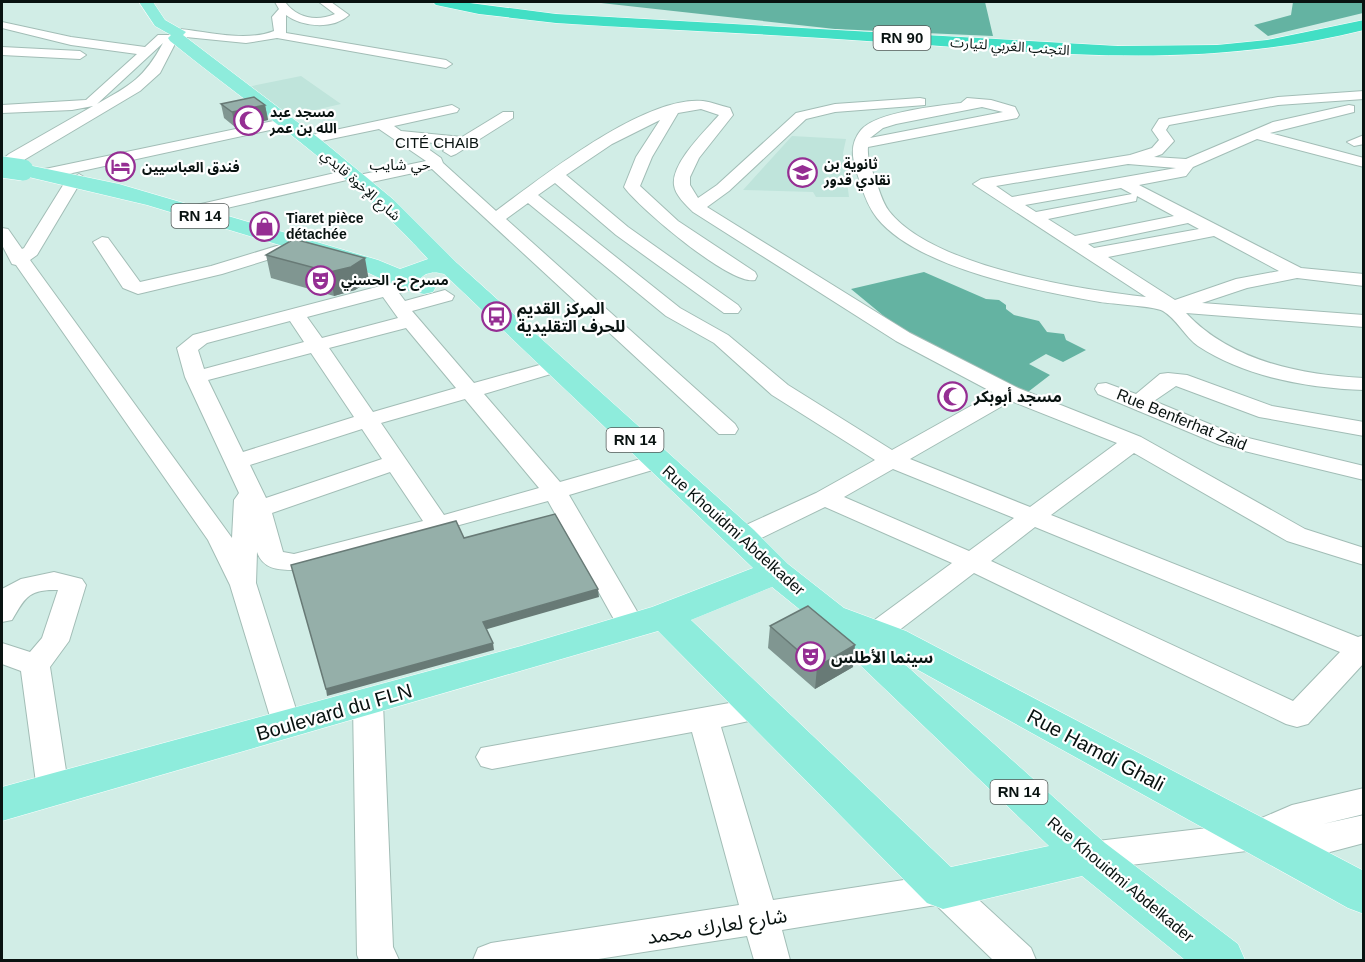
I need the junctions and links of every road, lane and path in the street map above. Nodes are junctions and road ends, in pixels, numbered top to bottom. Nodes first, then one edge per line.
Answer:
1 (146, 2) edge
2 (324, 2) edge
3 (441, 2) edge
4 (283, 5) edge
5 (1364, 25) edge
6 (8, 27) edge
7 (2, 34) edge
8 (171, 34) junction
9 (277, 35) junction
10 (2, 51) edge
11 (142, 54) junction
12 (446, 64) dead end
13 (1344, 97) junction
14 (983, 103) junction
15 (1363, 104) edge
16 (2, 109) edge
17 (452, 109) dead end
18 (671, 112) junction
19 (508, 115) dead end
20 (283, 123) junction
21 (382, 124) junction
22 (1256, 134) junction
23 (400, 135) junction
24 (1177, 136) junction
25 (308, 141) junction
26 (464, 142) junction
27 (368, 143) dead end
28 (861, 144) junction
29 (346, 148) dead end
30 (324, 153) junction
31 (1128, 159) junction
32 (436, 162) junction
33 (1364, 163) edge
34 (1188, 164) junction
35 (18, 170) edge
36 (557, 176) junction
37 (355, 177) junction
38 (79, 179) junction
39 (1124, 183) junction
40 (1144, 195) junction
41 (529, 196) junction
42 (1011, 202) junction
43 (697, 206) junction
44 (1167, 207) junction
45 (188, 212) junction
46 (1035, 217) junction
47 (497, 218) junction
48 (1188, 218) junction
49 (670, 224) junction
50 (1054, 230) junction
51 (1215, 231) junction
52 (624, 232) junction
53 (2, 233) edge
54 (102, 242) dead end
55 (1073, 242) junction
56 (293, 246) junction
57 (1093, 254) junction
58 (18, 260) junction
59 (1297, 273) junction
60 (748, 276) dead end
61 (1364, 280) edge
62 (424, 285) junction
63 (1172, 306) junction
64 (731, 309) dead end
65 (296, 315) junction
66 (1364, 321) edge
67 (316, 345) junction
68 (554, 368) junction
69 (196, 377) junction
70 (1364, 384) edge
71 (1106, 389) dead end
72 (470, 392) junction
73 (1010, 393) junction
74 (1139, 402) junction
75 (368, 420) junction
76 (727, 429) dead end
77 (1364, 429) edge
78 (1133, 442) junction
79 (892, 459) junction
80 (658, 461) junction
81 (235, 462) junction
82 (396, 462) junction
83 (1364, 473) edge
84 (555, 491) junction
85 (825, 498) junction
86 (255, 501) junction
87 (1031, 517) junction
88 (438, 525) junction
89 (742, 537) junction
90 (1364, 557) edge
91 (972, 562) junction
92 (776, 572) junction
93 (243, 585) junction
94 (827, 612) junction
95 (2, 613) edge
96 (648, 620) junction
97 (875, 634) junction
98 (1362, 647) edge
99 (2, 653) edge
100 (36, 665) junction
101 (368, 703) junction
102 (758, 709) junction
103 (703, 718) junction
104 (286, 725) junction
105 (492, 757) dead end
106 (53, 790) junction
107 (1364, 801) edge
108 (2, 804) edge
109 (1364, 829) edge
110 (1255, 836) junction
111 (1089, 856) junction
112 (943, 889) junction
113 (1364, 894) edge
114 (762, 919) junction
115 (503, 959) edge
116 (381, 960) edge
117 (772, 960) edge
118 (1018, 960) edge
119 (1221, 960) edge

1 - 8 main road, شارع الإخوة قايدي
2 - 4 street
3 - 5 highway, التجنب الغربي لتيارت / RN 90
4 - 9 street
6 - 7 street
6 - 11 street
8 - 9 street
8 - 11 street
8 - 20 main road, شارع الإخوة قايدي
8 - 35 street
9 - 12 street
10 - 11 street
11 - 16 street
13 - 15 street
13 - 24 street
13 - 24 street
14 - 28 street
14 - 28 street
14 - 43 street
15 - 22 street
17 - 21 street
18 - 36 street
18 - 43 street
18 - 49 street
19 - 26 street
20 - 25 main road, شارع الإخوة قايدي
20 - 35 street
21 - 23 street
21 - 25 street
22 - 33 street
22 - 34 street
23 - 26 street
23 - 27 street
23 - 32 street
24 - 31 street
25 - 30 main road, شارع الإخوة قايدي
26 - 32 street
28 - 63 street
29 - 30 street
30 - 37 main road, شارع الإخوة قايدي
31 - 34 street
31 - 42 street
32 - 37 street
32 - 47 street
34 - 39 street
35 - 38 main road, RN 14
36 - 41 street
36 - 52 street
37 - 45 street
37 - 62 main road, شارع الإخوة قايدي
38 - 45 main road, RN 14
38 - 58 street
39 - 40 street
39 - 42 street
40 - 44 street
40 - 46 street
41 - 47 street
41 - 79 street
42 - 46 street
43 - 73 street
44 - 48 street
44 - 50 street
45 - 56 main road, RN 14
46 - 50 street
47 - 76 street
48 - 51 street
48 - 55 street
49 - 52 street
49 - 60 street
50 - 55 street
51 - 57 street
51 - 59 street
52 - 64 street
53 - 58 street
54 - 56 street
55 - 57 street
56 - 62 main road, RN 14
57 - 63 street
58 - 93 street
59 - 61 street
59 - 63 street
62 - 65 street
62 - 67 street
62 - 68 main road, Rue Khouidmi Abdelkader / RN 14
62 - 72 street
63 - 66 street
63 - 70 street
65 - 67 street
65 - 69 street
67 - 69 street
67 - 75 street
68 - 72 street
68 - 80 main road, Rue Khouidmi Abdelkader / RN 14
69 - 81 street
71 - 74 street, Rue Benferhat Zaid
72 - 75 street
72 - 84 street
73 - 78 street
73 - 79 street
74 - 77 street
74 - 83 street, Rue Benferhat Zaid
75 - 81 street
75 - 82 street
78 - 87 street
78 - 90 street
79 - 85 street
79 - 87 street
80 - 84 street
80 - 89 main road, Rue Khouidmi Abdelkader / RN 14
81 - 86 street
82 - 86 street
82 - 88 street
84 - 88 street
84 - 96 street
85 - 89 street
85 - 91 street
86 - 88 street
86 - 93 street
87 - 91 street
87 - 98 street
89 - 92 main road, Rue Khouidmi Abdelkader / RN 14
91 - 97 street
91 - 98 street
92 - 94 main road, Rue Khouidmi Abdelkader / RN 14
92 - 96 main road, Boulevard du FLN
93 - 104 street
94 - 97 main road, Rue Hamdi Ghali
94 - 111 main road, Rue Khouidmi Abdelkader / RN 14
95 - 100 street
96 - 101 main road, Boulevard du FLN
96 - 102 main road
97 - 110 main road, Rue Hamdi Ghali
99 - 100 street
100 - 106 street
101 - 104 main road, Boulevard du FLN
101 - 116 street
102 - 103 street
102 - 112 main road
103 - 105 street
103 - 114 street
104 - 106 main road, Boulevard du FLN
106 - 108 main road, Boulevard du FLN
107 - 110 street
109 - 110 street
110 - 111 street
110 - 113 main road, Rue Hamdi Ghali
111 - 112 main road
111 - 119 main road, Rue Khouidmi Abdelkader / RN 14
112 - 114 street, شارع لعارك محمد
112 - 118 street
114 - 115 street, شارع لعارك محمد
114 - 117 street

